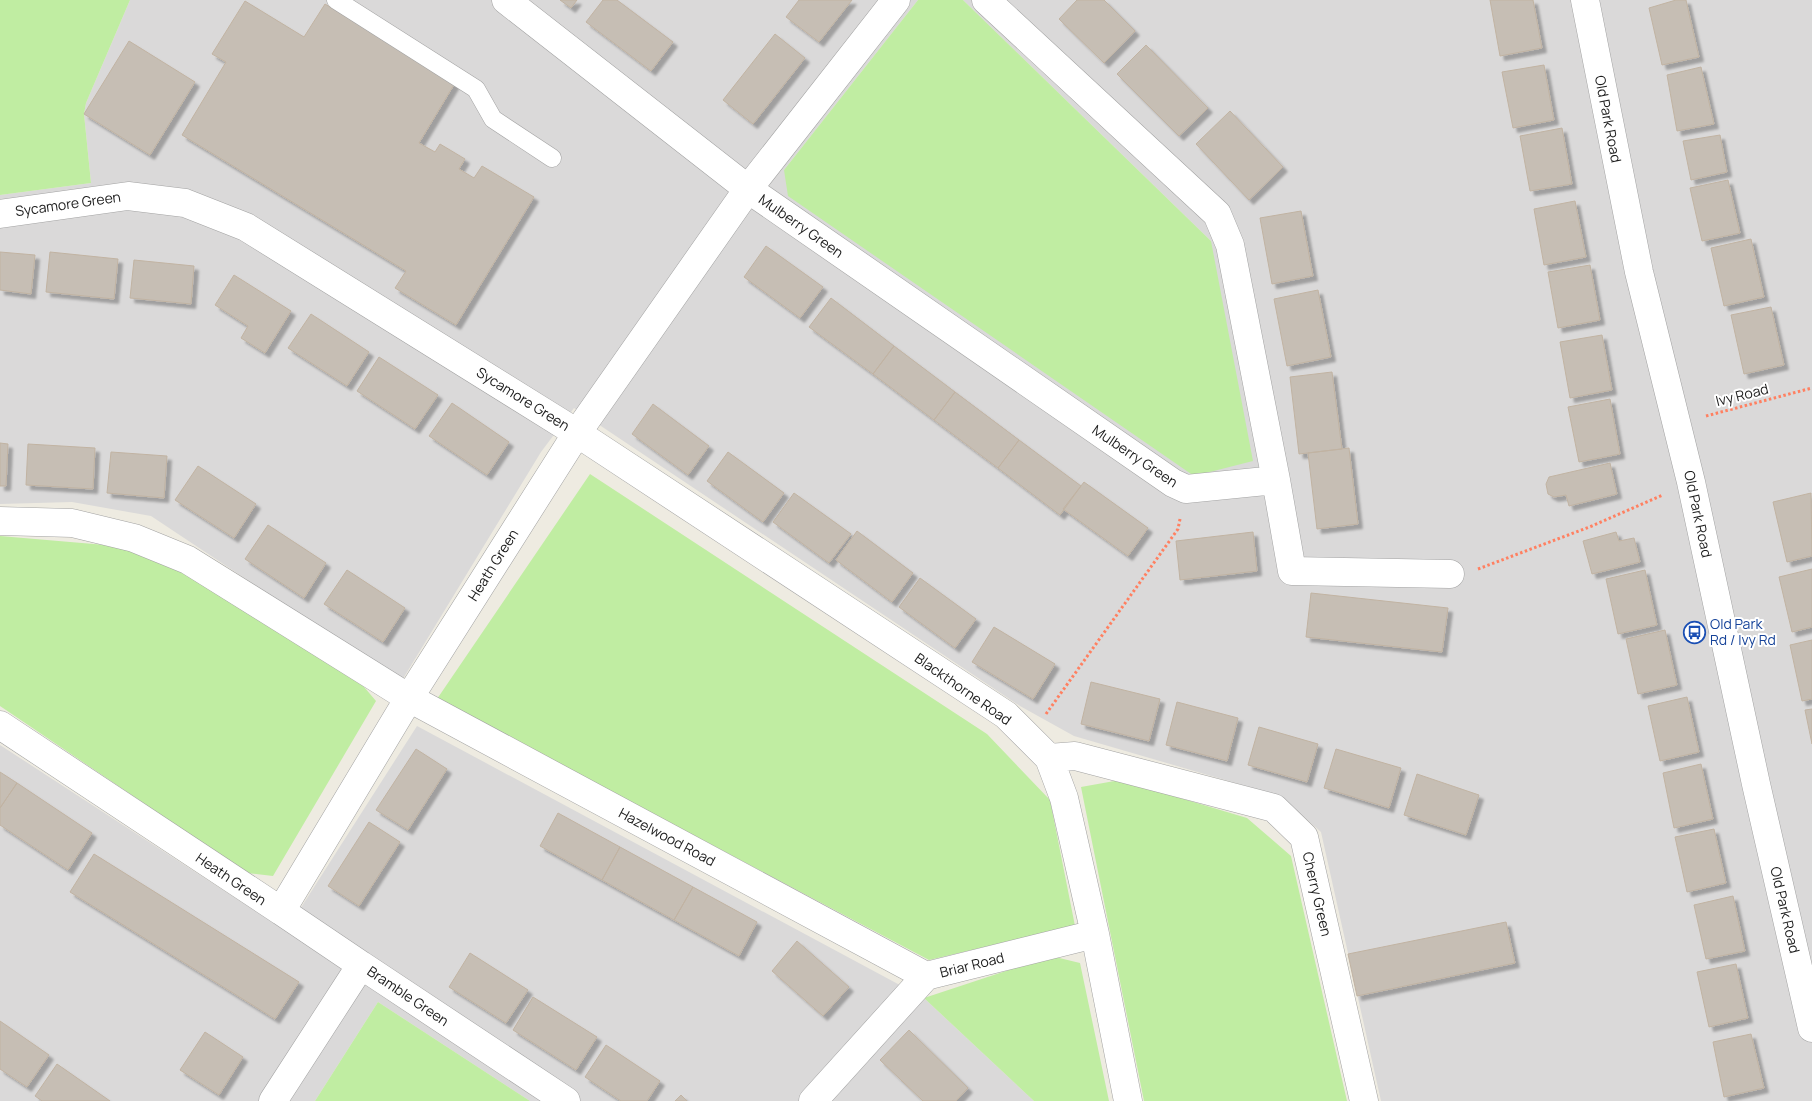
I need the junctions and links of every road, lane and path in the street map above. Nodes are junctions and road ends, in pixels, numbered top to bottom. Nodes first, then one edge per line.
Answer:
1 (336, 0) edge
2 (506, 0) edge
3 (896, 0) edge
4 (986, 0) edge
5 (1585, 0) edge
6 (552, 158) dead end
7 (748, 189) junction
8 (0, 214) edge
9 (1812, 388) edge
10 (1677, 423) junction
11 (577, 432) junction
12 (1276, 480) junction
13 (1691, 482) junction
14 (1186, 489) junction
15 (0, 521) edge
16 (1450, 574) joint
17 (409, 698) junction
18 (0, 725) edge
19 (1029, 738) junction
20 (1049, 758) junction
21 (281, 911) junction
22 (1095, 934) junction
23 (361, 965) junction
24 (926, 976) junction
25 (1812, 1028) edge
26 (272, 1101) edge
27 (566, 1101) edge
28 (813, 1101) edge
29 (1128, 1101) edge
30 (1364, 1101) edge

1 - 6 lane
2 - 7 street
3 - 7 street, Mulberry Green
4 - 12 street
5 - 10 street, Old Park Road
7 - 11 street, Sycamore Green
7 - 14 street, Mulberry Green
8 - 11 street, Sycamore Green
9 - 10 path, Ivy Road
10 - 13 street, Old Park Road
11 - 17 street, Heath Green
11 - 19 street, Blackthorne Road
12 - 14 street, Mulberry Green
12 - 16 street
13 - 16 path
13 - 25 street, Old Park Road
14 - 19 path
15 - 17 street
17 - 21 street, Heath Green
17 - 24 street, Hazelwood Road
18 - 21 street, Heath Green
19 - 20 street, Blackthorne Road
20 - 22 street, Blackthorne Road
20 - 30 street, Cherry Green
21 - 23 street
22 - 24 street, Briar Road
22 - 29 street, Blackthorne Road
23 - 26 street, Bramble Green
23 - 27 street, Bramble Green
24 - 28 street, Briar Road

